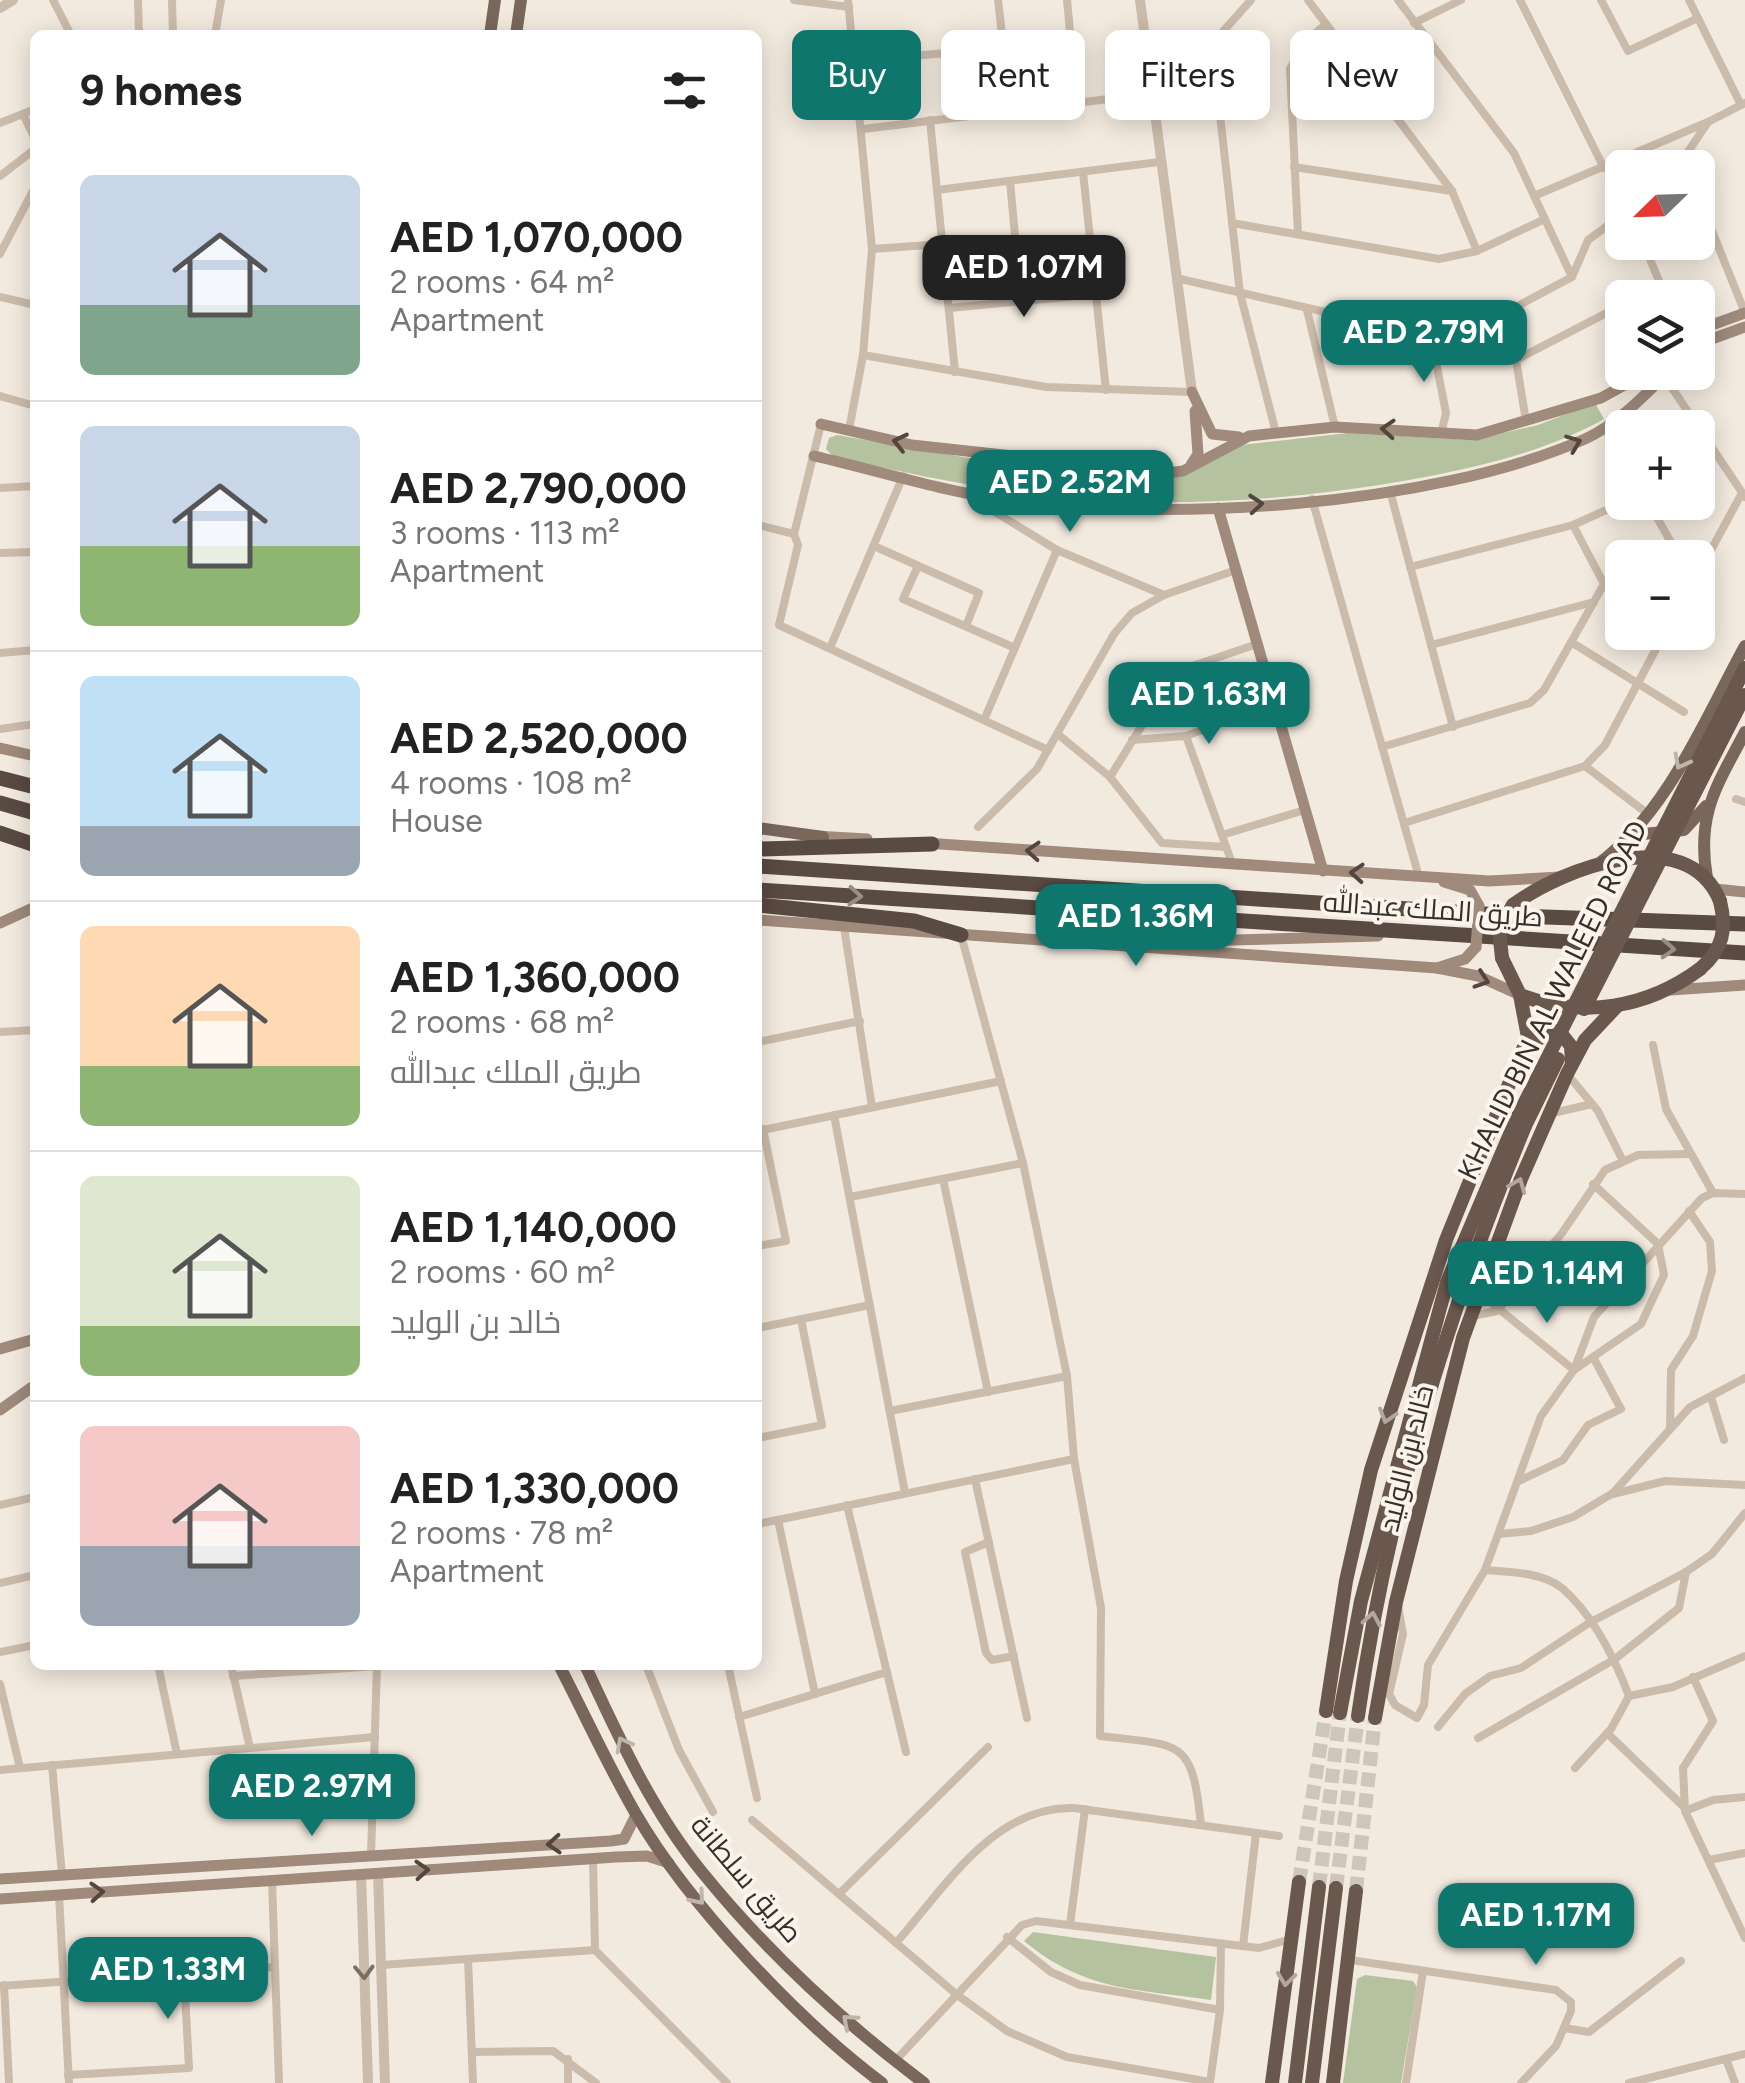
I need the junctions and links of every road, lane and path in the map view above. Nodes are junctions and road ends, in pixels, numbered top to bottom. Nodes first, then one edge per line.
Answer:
1 (13, 0) edge
2 (53, 0) edge
3 (138, 0) edge
4 (172, 0) edge
5 (221, 0) edge
6 (495, 0) edge
7 (521, 0) edge
8 (794, 0) edge
9 (998, 0) edge
10 (1068, 0) edge
11 (1150, 0) edge
12 (1251, 0) edge
13 (1308, 0) edge
14 (1398, 0) edge
15 (1461, 0) edge
16 (1520, 0) edge
17 (1602, 0) edge
18 (1689, 0) edge
19 (848, 3) edge
20 (1140, 5) edge
21 (0, 8) edge
22 (1698, 18) junction
23 (1414, 23) junction
24 (1326, 24) junction
25 (68, 30) edge
26 (138, 30) edge
27 (173, 30) edge
28 (215, 30) edge
29 (491, 30) edge
30 (517, 30) edge
31 (851, 30) edge
32 (1002, 30) edge
33 (1070, 30) edge
34 (1143, 30) edge
35 (1224, 30) edge
36 (1743, 104) edge
37 (30, 111) edge
38 (23, 114) junction
39 (941, 119) edge
40 (862, 120) edge
41 (930, 120) junction
42 (1153, 120) edge
43 (1220, 120) edge
44 (1708, 122) junction
45 (0, 123) edge
46 (30, 129) edge
47 (863, 129) junction
48 (1690, 150) edge
49 (30, 154) edge
50 (1160, 162) junction
51 (1294, 168) junction
52 (1604, 168) junction
53 (1083, 172) junction
54 (0, 176) edge
55 (1010, 181) junction
56 (937, 190) junction
57 (1452, 191) junction
58 (1534, 196) junction
59 (30, 197) edge
60 (1544, 219) junction
61 (1232, 223) junction
62 (1605, 228) edge
63 (1298, 234) junction
64 (1715, 238) edge
65 (942, 244) junction
66 (872, 249) junction
67 (1477, 251) junction
68 (0, 254) edge
69 (1572, 277) junction
70 (1176, 278) junction
71 (1240, 293) junction
72 (1096, 294) junction
73 (0, 297) edge
74 (1021, 301) junction
75 (30, 305) edge
76 (948, 308) junction
77 (1307, 309) junction
78 (1508, 311) junction
79 (1745, 313) edge
80 (1605, 314) edge
81 (1715, 324) edge
82 (1745, 327) edge
83 (1431, 336) junction
84 (1715, 338) edge
85 (862, 355) junction
86 (1516, 360) junction
87 (955, 372) junction
88 (1106, 390) junction
89 (1615, 390) edge
90 (1647, 390) edge
91 (1676, 390) edge
92 (1192, 392) junction
93 (0, 396) edge
94 (30, 405) edge
95 (1526, 422) junction
96 (821, 424) joint
97 (1335, 427) junction
98 (1604, 427) joint
99 (849, 430) junction
100 (1276, 433) junction
101 (1441, 434) junction
102 (1248, 436) junction
103 (814, 456) junction
104 (1191, 466) junction
105 (903, 476) junction
106 (30, 486) edge
107 (0, 488) edge
108 (1390, 492) junction
109 (966, 494) junction
110 (1744, 495) edge
111 (1312, 499) junction
112 (1218, 508) junction
113 (1605, 511) edge
114 (1574, 525) junction
115 (762, 526) edge
116 (794, 534) junction
117 (1715, 545) edge
118 (874, 546) junction
119 (1057, 550) junction
120 (0, 552) edge
121 (30, 552) edge
122 (918, 566) junction
123 (1410, 567) junction
124 (1236, 570) junction
125 (1164, 595) junction
126 (1594, 602) junction
127 (966, 626) junction
128 (1571, 642) junction
129 (1257, 644) junction
130 (1431, 645) junction
131 (1745, 646) edge
132 (830, 648) junction
133 (1015, 648) junction
134 (30, 650) edge
135 (1655, 650) edge
136 (0, 653) edge
137 (1745, 668) edge
138 (1637, 683) junction
139 (1745, 695) edge
140 (1274, 703) junction
141 (1684, 712) dead end
142 (984, 720) junction
143 (30, 725) edge
144 (1453, 727) junction
145 (0, 729) edge
146 (1060, 736) junction
147 (1186, 736) junction
148 (1132, 740) junction
149 (1743, 741) edge
150 (1382, 747) junction
151 (0, 748) edge
152 (1048, 750) junction
153 (30, 755) edge
154 (1585, 766) junction
155 (1110, 777) junction
156 (0, 778) edge
157 (30, 786) edge
158 (0, 803) edge
159 (1707, 804) junction
160 (1305, 810) junction
161 (30, 811) edge
162 (1648, 814) junction
163 (1404, 823) junction
164 (978, 827) dead end
165 (762, 829) edge
166 (1633, 834) junction
167 (0, 835) edge
168 (1222, 835) junction
169 (824, 836) joint
170 (30, 844) edge
171 (932, 844) junction
172 (1226, 846) junction
173 (762, 849) edge
174 (1233, 864) junction
175 (1597, 864) junction
176 (762, 866) edge
177 (1323, 871) junction
178 (1560, 876) junction
179 (1419, 877) junction
180 (1439, 878) junction
181 (1714, 889) junction
182 (762, 890) edge
183 (1745, 892) edge
184 (762, 905) edge
185 (30, 910) edge
186 (762, 920) edge
187 (0, 923) edge
188 (1745, 924) edge
189 (844, 926) junction
190 (1432, 934) junction
191 (961, 936) junction
192 (1088, 944) junction
193 (1745, 953) edge
194 (1437, 968) junction
195 (1745, 985) edge
196 (1671, 990) junction
197 (1520, 995) junction
198 (1617, 1006) junction
199 (860, 1021) junction
200 (30, 1030) edge
201 (0, 1032) edge
202 (762, 1041) edge
203 (1652, 1045) dead end
204 (1523, 1055) junction
205 (1569, 1069) junction
206 (1000, 1081) junction
207 (1592, 1104) junction
208 (872, 1107) junction
209 (1549, 1114) junction
210 (834, 1115) junction
211 (1521, 1123) junction
212 (762, 1130) edge
213 (762, 1138) edge
214 (1689, 1154) junction
215 (1622, 1159) junction
216 (1023, 1163) junction
217 (943, 1179) junction
218 (1593, 1184) junction
219 (1713, 1193) junction
220 (1745, 1194) edge
221 (850, 1198) junction
222 (1689, 1211) junction
223 (1658, 1244) junction
224 (762, 1245) edge
225 (1478, 1292) junction
226 (870, 1304) junction
227 (1497, 1311) junction
228 (1470, 1317) junction
229 (801, 1319) junction
230 (762, 1327) edge
231 (30, 1340) edge
232 (0, 1349) edge
233 (1593, 1357) junction
234 (1574, 1370) junction
235 (1067, 1376) junction
236 (1745, 1378) edge
237 (30, 1389) edge
238 (988, 1392) junction
239 (1711, 1397) junction
240 (0, 1410) edge
241 (890, 1412) junction
242 (1670, 1428) junction
243 (762, 1437) edge
244 (1724, 1440) dead end
245 (1074, 1458) junction
246 (975, 1479) junction
247 (1519, 1482) junction
248 (1745, 1485) edge
249 (906, 1494) junction
250 (1612, 1494) junction
251 (30, 1498) edge
252 (0, 1504) edge
253 (847, 1506) junction
254 (1745, 1514) edge
255 (778, 1520) junction
256 (762, 1523) edge
257 (1499, 1534) junction
258 (989, 1542) junction
259 (1485, 1570) junction
260 (1686, 1572) junction
261 (30, 1576) edge
262 (0, 1583) edge
263 (1396, 1602) junction
264 (1589, 1622) junction
265 (30, 1646) edge
266 (0, 1652) edge
267 (1014, 1656) junction
268 (1745, 1656) edge
269 (1614, 1659) junction
270 (159, 1670) edge
271 (232, 1670) edge
272 (285, 1670) edge
273 (377, 1670) edge
274 (563, 1670) edge
275 (587, 1670) edge
276 (648, 1670) edge
277 (729, 1670) edge
278 (887, 1672) junction
279 (234, 1676) junction
280 (1693, 1677) junction
281 (0, 1684) edge
282 (815, 1694) junction
283 (1630, 1696) junction
284 (1333, 1712) joint
285 (1358, 1716) tunnel mouth
286 (740, 1717) junction
287 (1028, 1718) dead end
288 (1375, 1718) tunnel mouth
289 (1438, 1726) dead end
290 (1607, 1734) junction
291 (375, 1737) junction
292 (1478, 1738) dead end
293 (988, 1746) dead end
294 (250, 1748) junction
295 (906, 1752) dead end
296 (177, 1754) junction
297 (52, 1765) junction
298 (20, 1768) junction
299 (1575, 1768) dead end
300 (0, 1770) edge
301 (757, 1798) dead end
302 (1745, 1798) edge
303 (1085, 1809) junction
304 (1685, 1809) junction
305 (714, 1812) dead end
306 (636, 1815) junction
307 (752, 1820) dead end
308 (1201, 1824) junction
309 (1256, 1833) junction
310 (1279, 1836) dead end
311 (1745, 1853) edge
312 (371, 1856) junction
313 (593, 1858) junction
314 (1708, 1860) junction
315 (669, 1863) junction
316 (378, 1873) junction
317 (361, 1874) junction
318 (62, 1875) junction
319 (0, 1879) edge
320 (272, 1880) junction
321 (1299, 1882) tunnel mouth
322 (1319, 1887) tunnel mouth
323 (1336, 1888) tunnel mouth
324 (1356, 1891) tunnel mouth
325 (839, 1894) junction
326 (59, 1895) junction
327 (0, 1899) edge
328 (1070, 1925) junction
329 (1008, 1936) junction
330 (1745, 1938) edge
331 (1291, 1939) junction
332 (896, 1943) junction
333 (1222, 1944) junction
334 (1242, 1946) junction
335 (595, 1950) junction
336 (468, 1959) junction
337 (1350, 1960) junction
338 (1681, 1961) dead end
339 (381, 1965) junction
340 (275, 1968) junction
341 (1423, 1971) junction
342 (184, 1974) junction
343 (63, 1982) junction
344 (2, 1985) edge
345 (956, 1994) junction
346 (1220, 2010) junction
347 (1564, 2028) junction
348 (472, 2052) junction
349 (1745, 2054) edge
350 (1726, 2059) junction
351 (568, 2060) junction
352 (894, 2061) junction
353 (68, 2079) edge
354 (6, 2081) edge
355 (1210, 2082) edge
356 (279, 2083) edge
357 (368, 2083) edge
358 (385, 2083) edge
359 (473, 2083) edge
360 (568, 2083) edge
361 (596, 2083) edge
362 (727, 2083) edge
363 (882, 2083) edge
364 (924, 2083) edge
365 (1272, 2083) edge
366 (1295, 2083) edge
367 (1312, 2083) edge
368 (1333, 2083) edge
369 (1406, 2083) edge
370 (1521, 2083) edge
371 (1629, 2083) edge
372 (1735, 2083) edge

1 - 21 street
2 - 25 street
3 - 26 street
4 - 27 street
5 - 28 street
6 - 29 main road
7 - 30 main road
8 - 19 street
9 - 32 street
10 - 33 street
11 - 20 street
12 - 35 street
13 - 24 street
14 - 23 street
15 - 23 street
16 - 52 street
17 - 22 street
18 - 22 street
19 - 31 street
20 - 34 street
22 - 36 street
23 - 58 street
24 - 51 street
24 - 57 street
36 - 44 street
37 - 38 street
38 - 45 street
38 - 46 street
39 - 41 street
40 - 47 street
41 - 47 street
41 - 56 street
42 - 50 street
43 - 61 street
44 - 48 street
44 - 52 street
47 - 66 street
49 - 54 street
50 - 53 street
50 - 70 street
51 - 57 street
51 - 63 street
52 - 58 street
53 - 55 street
53 - 72 street
55 - 56 street
55 - 74 street
56 - 65 street
57 - 67 street
58 - 60 street
59 - 68 street
60 - 67 street
60 - 69 street
61 - 63 street
61 - 71 street
62 - 69 street
63 - 67 street
64 - 79 street
65 - 66 street
65 - 76 street
66 - 85 street
69 - 78 street
70 - 71 street
70 - 92 street
71 - 77 street
71 - 100 street
72 - 74 street
72 - 88 street
73 - 75 street
74 - 76 street
76 - 87 street
77 - 83 street
77 - 97 street
78 - 83 street
78 - 86 street
79 - 81 main road
80 - 86 street
82 - 84 main road
83 - 101 street
85 - 87 street
85 - 99 street
86 - 95 street
87 - 88 street
88 - 92 street
89 - 95 main road
90 - 98 main road
91 - 110 street
92 - 102 main road
92 - 104 main road
93 - 94 street
95 - 101 main road
96 - 99 main road
96 - 103 street
97 - 100 main road
101 -> 97 main road
108 -> 98 main road
104 -> 99 main road
100 - 102 main road
102 - 104 main road
103 - 105 main road
103 - 116 street
105 - 109 main road
105 - 118 street
106 - 107 street
108 - 111 main road
108 - 123 street
109 - 112 main road
109 - 119 street
110 - 117 street
112 -> 111 main road
111 - 150 street
112 - 124 main road
113 - 114 street
114 - 123 street
114 - 126 street
115 - 116 street
116 - 132 street
118 - 122 street
118 - 132 street
119 - 125 street
119 - 133 street
120 - 121 street
122 - 127 street
122 - 127 street
123 - 130 street
124 - 125 street
124 - 129 main road
125 - 146 street
126 - 128 street
126 - 130 street
127 - 133 street
128 - 138 street
128 - 144 street
129 - 140 main road
129 - 148 street
130 - 144 street
131 -> 162 main road, خالد بن الوليد
132 - 142 street
133 - 142 street
134 - 136 street
135 - 138 street
137 - 211 highway, KHALID BIN AL WALEED ROAD, bridge
138 - 141 street
138 - 154 street
139 - 211 highway, KHALID BIN AL WALEED ROAD, bridge
140 - 147 street
140 - 160 main road
142 - 152 street
143 - 145 street
144 - 150 street
146 - 152 street
146 - 155 street
147 - 148 street
147 - 168 street
148 - 155 street
149 - 159 main road
150 - 163 street
151 - 153 main road
152 - 164 street
154 - 162 street
154 - 163 street
155 - 172 street
156 - 157 highway
158 - 161 highway
159 - 166 main road
159 - 181 main road
160 - 168 street
160 - 177 main road
162 - 166 main road, خالد بن الوليد
163 - 179 street
165 - 169 main road
166 - 175 main road, خالد بن الوليد
167 - 170 highway
168 - 172 street
169 - 171 main road
171 - 173 highway
174 -> 171 main road
172 - 174 street
174 - 177 main road
175 - 178 highway, خالد بن الوليد
175 - 181 highway, خالد بن الوليد
176 - 188 highway, طريق الملك عبدالله
179 -> 177 main road
178 - 180 main road
178 - 197 highway, خالد بن الوليد, bridge
179 - 180 main road
180 - 194 main road, bridge
181 - 183 main road
181 - 196 highway, bridge
182 -> 190 highway, طريق الملك عبدالله
184 - 191 highway
185 - 187 main road
186 - 189 main road
189 - 191 main road
189 - 199 street
190 - 192 main road
190 -> 193 highway, طريق الملك عبدالله
191 - 192 main road
191 - 206 street
192 - 194 main road
194 -> 197 main road
195 - 196 main road
196 - 198 highway
197 - 198 highway
197 - 204 highway, خالد بن الوليد
198 - 205 highway, خالد بن الوليد
199 - 202 street
199 - 208 street
200 - 201 street
203 - 214 street
204 - 205 highway
204 -> 284 highway, خالد بن الوليد
205 - 207 street
205 - 209 highway, خالد بن الوليد
206 - 208 street
206 - 216 street
207 - 209 street
207 - 215 street
208 - 210 street
225 -> 209 highway, خالد بن الوليد
210 - 212 street
210 - 221 street
211 - 284 highway, KHALID BIN AL WALEED ROAD
285 -> 211 highway, KHALID BIN AL WALEED ROAD
213 - 224 street
214 - 215 street
214 - 219 street
215 - 218 street
216 - 217 street
216 - 235 street
217 - 221 street
217 - 238 street
218 - 223 street
218 - 227 street
219 - 220 street
219 - 222 street
221 - 226 street
222 - 223 street
222 - 242 street
223 - 233 street
223 - 234 street
225 - 227 street
225 - 228 highway, خالد بن الوليد
226 - 229 street
226 - 241 street
227 - 228 street
227 - 234 street
228 - 263 highway, خالد بن الوليد
229 - 230 street
229 - 243 street
231 - 232 main road
233 - 234 street
233 - 247 street
234 - 247 street
235 - 238 street
235 - 245 street
236 - 239 street
237 - 240 main road
238 - 241 street
239 - 242 street
239 - 244 street
241 - 249 street
242 - 250 street
245 - 246 street
245 - 308 street
246 - 249 street
246 - 258 street
247 - 257 street
248 - 250 street
249 - 253 street
250 - 257 street
251 - 252 street
253 - 255 street
253 - 278 street
254 - 260 street
255 - 256 street
255 - 282 street
257 - 259 street
258 - 267 street
258 - 267 street
259 - 263 street
259 - 264 street
260 - 264 street
260 - 269 street
261 - 262 street
263 - 288 highway, خالد بن الوليد
264 - 269 street
264 - 289 street
265 - 266 street
267 - 287 street
268 - 280 street
269 - 283 street
269 - 292 street
270 - 296 street
271 - 279 street
272 - 279 street
273 - 291 street
274 - 306 main road, طريق سلطانة
352 -> 275 main road, طريق سلطانة
276 - 305 street
277 - 286 street
278 - 282 street
278 - 295 street
279 - 294 street
280 - 283 street
280 - 304 street
281 - 298 street
282 - 286 street
283 - 290 street
286 - 301 street
290 - 299 street
290 - 304 street
291 - 294 street
291 - 312 street
293 - 325 street
294 - 296 street
296 - 297 street
297 - 298 street
297 - 318 street
298 - 300 street
302 - 304 street
303 - 308 street
303 - 328 street
303 - 332 street
304 - 314 street
306 -> 312 main road
306 - 315 main road, طريق سلطانة
307 - 325 street
308 - 309 street
309 - 310 street
309 - 334 street
311 - 314 street
312 - 318 main road
313 - 315 main road
316 -> 313 main road
313 - 335 street
314 - 330 street
315 -> 363 main road, طريق سلطانة
316 - 317 main road
316 - 339 street
317 - 320 main road
317 -> 357 street
318 - 319 main road
326 -> 320 main road
320 - 340 street
321 - 331 highway
322 - 366 highway
323 - 367 highway
324 - 337 highway
325 - 332 street
326 - 327 main road
326 - 343 street
328 - 329 street
328 - 333 street
329 - 345 street
329 - 346 street
331 - 334 street
331 -> 365 highway
332 - 345 street
333 - 334 street
333 - 346 street
335 - 336 street
335 - 362 street
336 - 339 street
336 - 348 street
337 - 341 street
337 - 368 highway
338 - 347 street
339 - 358 street
340 - 342 street
340 - 356 street
341 - 347 street
341 - 369 street
342 - 343 street
342 - 353 street
343 - 344 street
343 - 353 street
344 - 354 street
345 - 352 street
345 - 355 street
346 - 355 street
347 - 370 street
348 - 351 street
348 - 359 street
349 - 350 street
350 - 371 street
350 - 372 street
351 - 360 street
351 - 361 street
352 - 364 main road, طريق سلطانة

